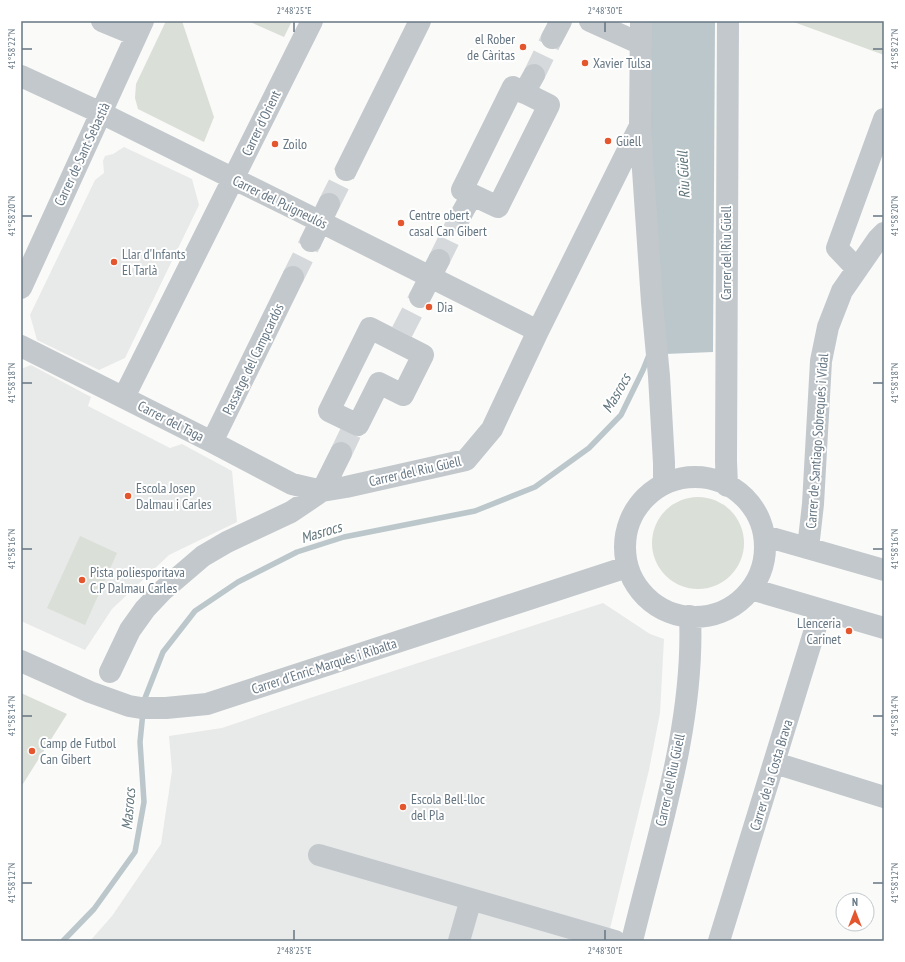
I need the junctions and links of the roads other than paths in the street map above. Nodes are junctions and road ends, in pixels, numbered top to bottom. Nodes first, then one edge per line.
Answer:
1 (102, 21) edge
2 (312, 21) edge
3 (420, 21) edge
4 (590, 21) edge
5 (641, 21) edge
6 (728, 21) edge
7 (140, 28) edge
8 (641, 44) junction
9 (21, 76) edge
10 (101, 113) junction
11 (884, 119) edge
12 (640, 126) junction
13 (346, 170) tunnel mouth
14 (233, 179) junction
15 (467, 204) joint
16 (325, 213) junction
17 (884, 233) edge
18 (311, 241) tunnel mouth
19 (434, 268) junction
20 (857, 269) junction
21 (293, 277) tunnel mouth
22 (21, 288) edge
23 (420, 297) tunnel mouth
24 (538, 331) junction
25 (21, 346) edge
26 (124, 398) junction
27 (354, 428) joint
28 (212, 442) junction
29 (341, 453) tunnel mouth
30 (664, 484) junction
31 (727, 486) junction
32 (322, 491) junction
33 (765, 536) junction
34 (808, 548) junction
35 (627, 567) junction
36 (884, 570) edge
37 (751, 589) junction
38 (821, 610) junction
39 (690, 616) junction
40 (884, 628) edge
41 (21, 661) edge
42 (110, 672) dead end
43 (774, 762) junction
44 (884, 797) edge
45 (319, 855) dead end
46 (471, 899) junction
47 (459, 941) edge
48 (615, 941) edge
49 (632, 941) edge
50 (719, 941) edge

1 - 7 street
2 - 14 street, Carrer d'Orient
3 - 13 street
4 - 8 street
5 - 8 street, Carrer del Riu Güell
6 - 31 street, Carrer del Riu Güell
7 - 10 street, Carrer de Sant Sebastià
8 - 12 street, Carrer del Riu Güell
9 - 10 street, Carrer del Puigneulós
10 - 14 street, Carrer del Puigneulós
10 - 22 street, Carrer de Sant Sebastià
11 - 20 street
12 - 24 street, Carrer del Riu Güell
12 - 30 street, Carrer del Riu Güell
14 - 16 street, Carrer del Puigneulós
14 - 26 street, Carrer d'Orient
15 - 15 street
16 - 18 street
16 - 19 street, Carrer del Puigneulós
17 - 20 street, Carrer de Santiago Sobrequés i Vidal
19 - 23 street
19 - 24 street, Carrer del Puigneulós
20 - 34 street, Carrer de Santiago Sobrequés i Vidal
21 - 28 street, Passatge del Campcardós
24 - 32 street, Carrer del Riu Güell
25 - 26 street, Carrer del Taga
26 - 28 street, Carrer del Taga
27 - 27 street
28 - 32 street, Carrer del Taga
29 - 32 street
30 - 31 street
30 - 35 street
31 - 33 street
32 - 42 street, Carrer del Riu Güell
33 - 34 street
33 - 37 street
34 - 36 street
35 - 39 street
35 - 41 street, Carrer d'Enric Marquès i Ribalta
37 - 38 street
37 - 39 street
38 - 40 street
38 - 43 street, Carrer de la Costa Brava
39 - 49 street, Carrer del Riu Güell
43 - 44 street
43 - 50 street, Carrer de la Costa Brava
45 - 46 street
46 - 47 street
46 - 48 street

